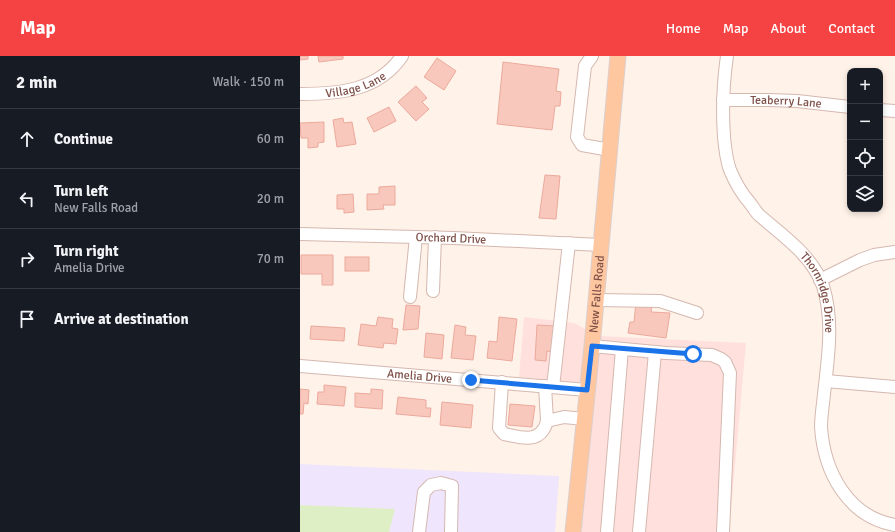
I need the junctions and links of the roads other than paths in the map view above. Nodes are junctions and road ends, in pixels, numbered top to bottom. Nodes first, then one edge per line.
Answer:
1 (402, 56) edge
2 (609, 56) edge
3 (618, 56) edge
4 (727, 56) edge
5 (588, 61) edge
6 (300, 94) edge
7 (723, 100) junction
8 (847, 106) edge
9 (883, 110) edge
10 (895, 111) edge
11 (610, 150) junction
12 (300, 234) edge
13 (416, 237) junction
14 (435, 237) junction
15 (569, 243) junction
16 (601, 245) junction
17 (895, 252) edge
18 (820, 280) junction
19 (433, 291) dead end
20 (410, 297) dead end
21 (596, 300) junction
22 (697, 313) dead end
23 (592, 346) junction
24 (622, 349) junction
25 (655, 352) junction
26 (300, 366) edge
27 (826, 381) junction
28 (502, 382) junction
29 (549, 386) junction
30 (895, 387) edge
31 (587, 390) junction
32 (584, 419) junction
33 (547, 421) junction
34 (895, 525) edge
35 (419, 532) edge
36 (451, 532) edge
37 (573, 532) edge
38 (580, 532) edge
39 (607, 532) edge
40 (639, 532) edge
41 (723, 532) edge

1 - 6 street, Village Lane
2 - 3 street
3 - 11 main road, New Falls Road
4 - 7 street, Thornridge Drive
5 - 11 street
7 - 8 street, Teaberry Lane
7 - 18 street, Thornridge Drive
9 - 10 street
11 - 16 main road, New Falls Road
12 - 13 street, Orchard Drive
13 - 14 street, Orchard Drive
13 - 20 street
14 - 15 street, Orchard Drive
14 - 19 street
15 - 16 street, Orchard Drive
15 - 29 street
16 - 21 main road, New Falls Road
17 - 18 street
18 - 27 street, Thornridge Drive
21 - 22 street
21 - 23 main road, New Falls Road
23 - 24 street
23 - 31 main road, New Falls Road
24 - 25 street
24 - 39 street
25 - 40 street
25 - 41 street
26 - 28 street, Amelia Drive
27 - 30 street
27 - 34 street, Thornridge Drive
28 - 29 street, Amelia Drive
28 - 33 street
29 - 31 street, Amelia Drive
29 - 33 street
31 - 32 main road, New Falls Road
32 - 33 street
32 - 37 main road, New Falls Road
35 - 36 street
37 - 38 street

